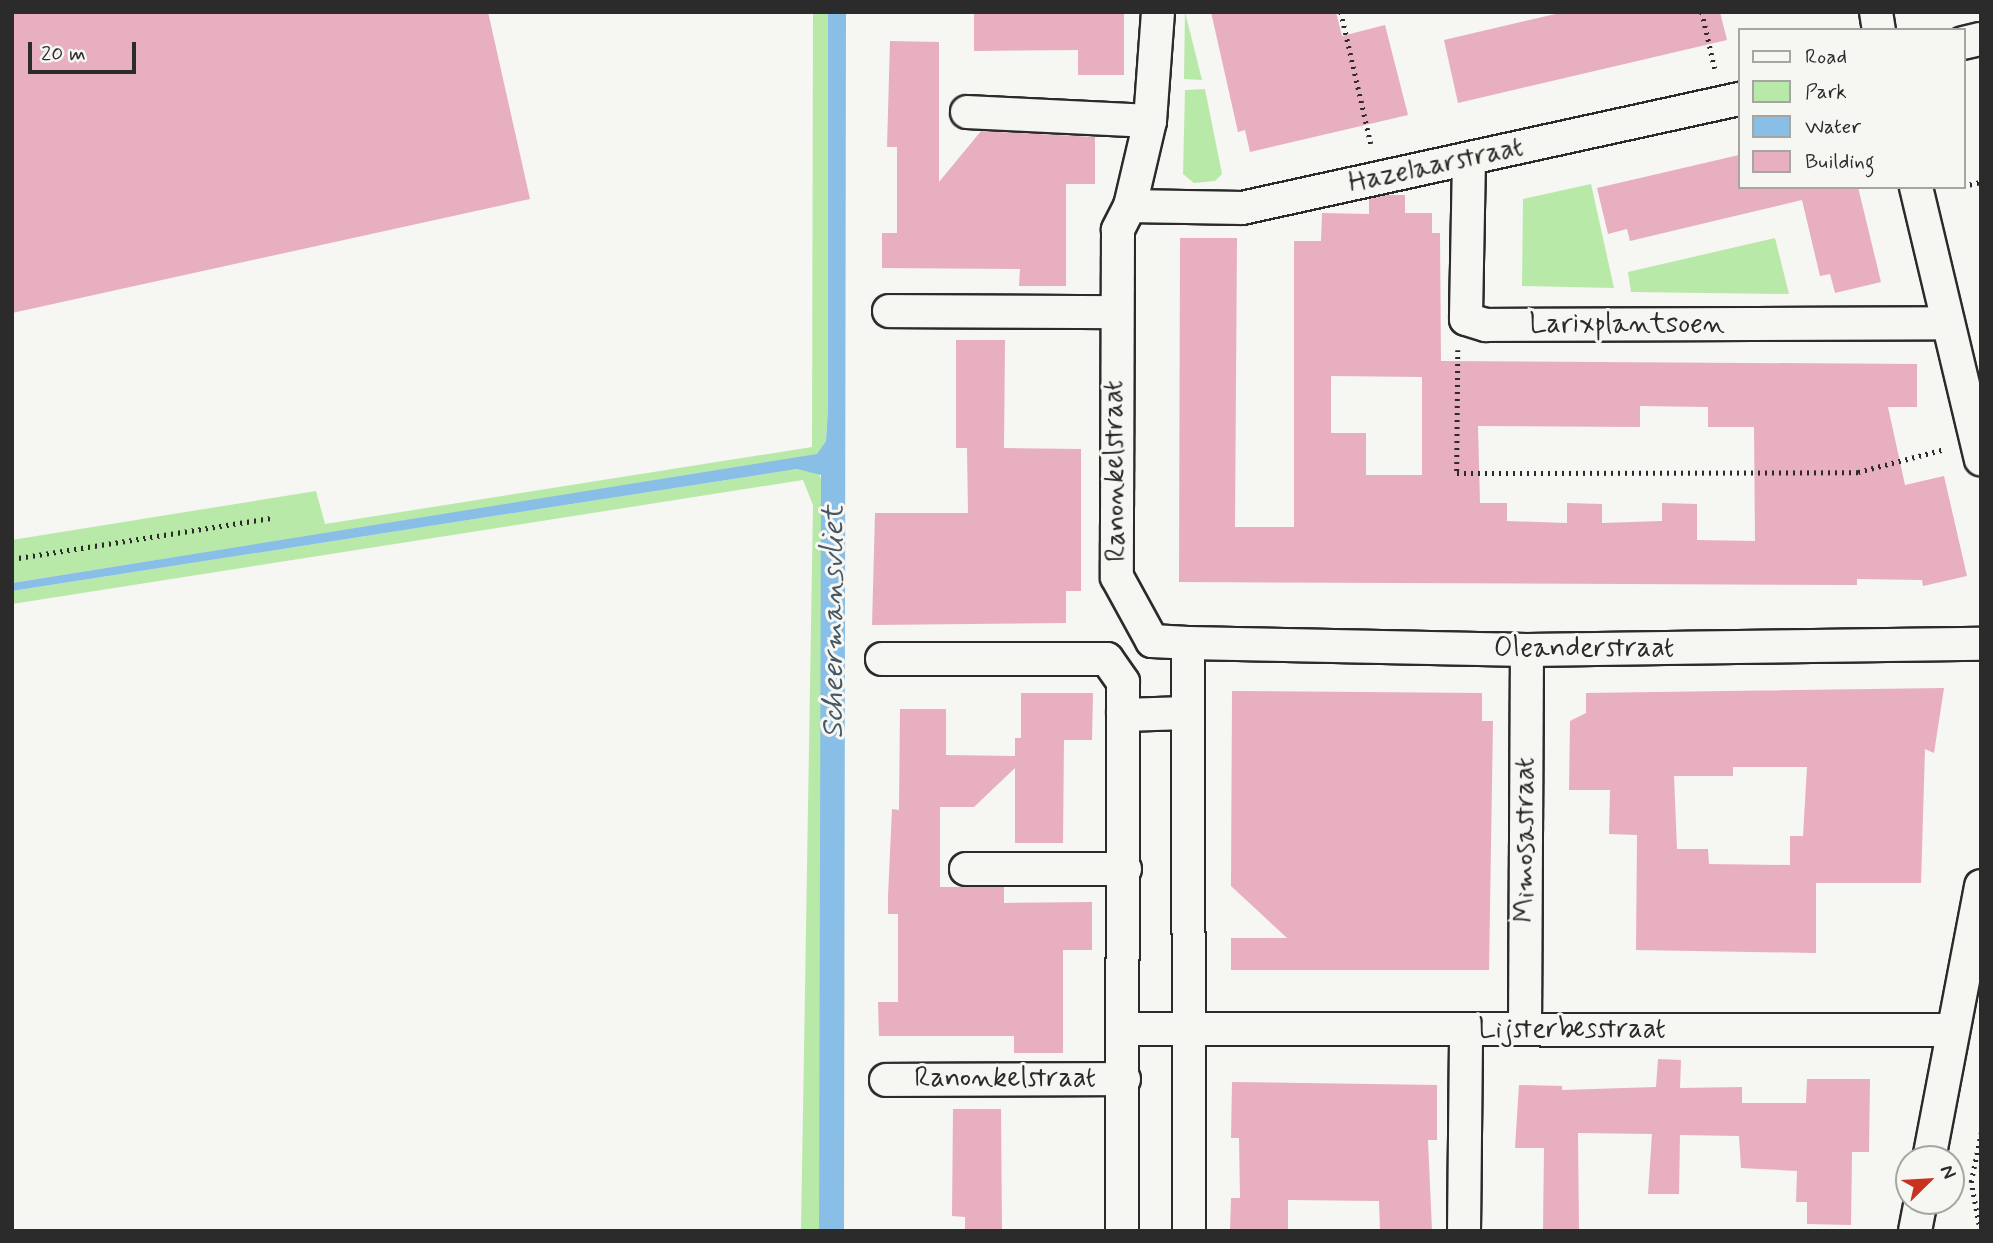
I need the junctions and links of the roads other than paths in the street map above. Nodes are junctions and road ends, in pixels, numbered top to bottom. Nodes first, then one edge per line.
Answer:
1 (1158, 12) edge
2 (1731, 101) edge
3 (967, 112) dead end
4 (1150, 121) junction
5 (1469, 159) junction
6 (1916, 189) edge
7 (1130, 206) junction
8 (889, 311) dead end
9 (1114, 312) junction
10 (1948, 323) junction
11 (1979, 450) edge
12 (1188, 643) junction
13 (1981, 644) edge
14 (1527, 650) junction
15 (882, 659) dead end
16 (1187, 713) junction
17 (1123, 715) junction
18 (966, 869) dead end
19 (1125, 869) junction
20 (1981, 887) edge
21 (1192, 1028) junction
22 (1123, 1029) junction
23 (1525, 1029) junction
24 (1466, 1030) junction
25 (1953, 1030) junction
26 (1124, 1079) junction
27 (886, 1080) dead end
28 (1932, 1145) edge
29 (1122, 1231) edge
30 (1189, 1231) edge
31 (1464, 1231) edge

1 - 4 street, Ranonkelstraat
2 - 5 street, Hazelaarstraat
3 - 4 street
4 - 7 street, Ranonkelstraat
5 - 7 street, Hazelaarstraat
5 - 10 street, Larixplantsoen
6 - 10 street
7 - 9 street, Ranonkelstraat
8 - 9 street
9 - 12 street, Ranonkelstraat
10 - 11 street
12 - 14 street, Oleanderstraat
12 - 16 street
13 - 14 street, Oleanderstraat
14 - 23 street, Mimosastraat
15 - 17 street, Ranonkelstraat
16 - 17 street
16 - 21 street
17 - 19 street, Ranonkelstraat
18 - 19 street
19 - 22 street, Ranonkelstraat
20 - 25 street
21 - 22 street
21 - 24 street, Lijsterbesstraat
21 - 30 street
22 - 26 street, Ranonkelstraat
23 - 24 street, Lijsterbesstraat
23 - 25 street, Lijsterbesstraat
24 - 31 street
25 - 28 street
26 - 27 street, Ranonkelstraat
26 - 29 street, Ranonkelstraat

